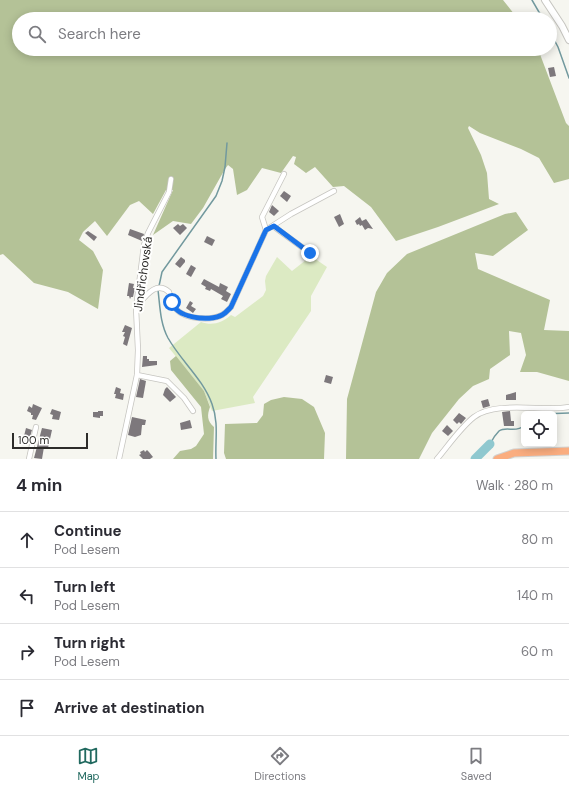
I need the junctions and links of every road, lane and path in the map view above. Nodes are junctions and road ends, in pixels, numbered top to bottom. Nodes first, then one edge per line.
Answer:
1 (545, 0) edge
2 (553, 12) edge
3 (557, 18) edge
4 (569, 40) edge
5 (284, 174) dead end
6 (171, 179) dead end
7 (334, 191) dead end
8 (274, 226) junction
9 (266, 230) junction
10 (310, 253) dead end
11 (136, 308) junction
12 (137, 374) junction
13 (569, 407) edge
14 (193, 411) dead end
15 (36, 427) dead end
16 (569, 451) edge
17 (29, 459) edge
18 (119, 459) edge
19 (437, 459) edge
20 (497, 459) edge

1 - 2 street
3 - 4 street
5 - 9 street
6 - 11 street, Jindřichovská
7 - 8 street
8 - 9 street
8 - 10 street
9 - 11 street
11 - 12 street, Jindřichovská
12 - 14 street
12 - 18 street, Jindřichovská
13 - 19 street
15 - 17 street
16 - 20 main road

